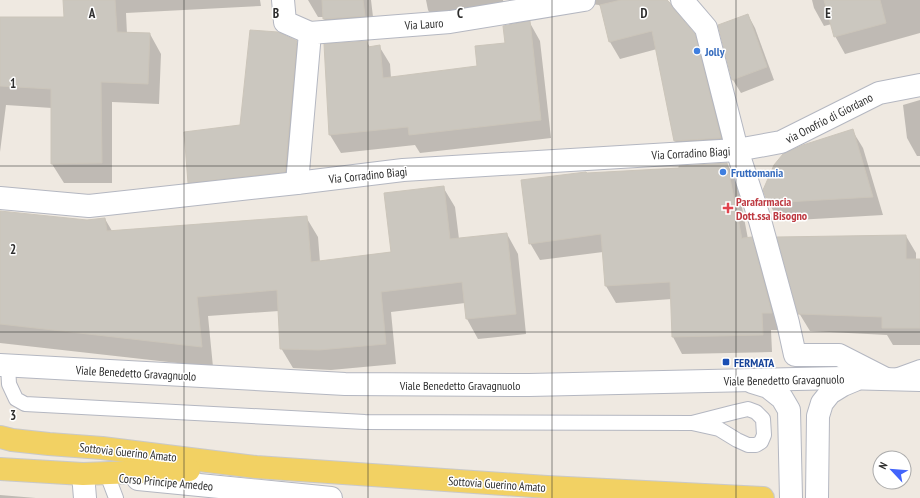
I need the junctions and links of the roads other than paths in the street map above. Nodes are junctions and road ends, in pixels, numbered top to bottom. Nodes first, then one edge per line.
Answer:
1 (283, 0) edge
2 (584, 0) edge
3 (682, 0) edge
4 (310, 33) junction
5 (920, 85) edge
6 (738, 150) junction
7 (297, 183) junction
8 (0, 198) edge
9 (4, 365) edge
10 (920, 367) edge
11 (859, 378) junction
12 (886, 379) junction
13 (744, 380) junction
14 (920, 380) edge
15 (692, 423) dead end
16 (0, 437) edge
17 (256, 467) junction
18 (0, 469) edge
19 (83, 474) junction
20 (108, 477) junction
21 (271, 495) edge
22 (85, 498) edge
23 (116, 498) edge
24 (331, 498) edge
25 (763, 498) edge
26 (791, 498) edge
27 (817, 498) edge

1 - 4 street, Via Lauro
2 - 4 street, Via Lauro
3 - 6 street
4 - 7 street
5 - 6 street, via Onofrio di Giordano
6 - 7 street, Via Corradino Biagi
6 - 12 street
7 - 8 street, Via Corradino Biagi
9 - 13 street, Viale Benedetto Gravagnuolo
9 - 15 lane
10 - 12 lane
11 - 12 street, Viale Benedetto Gravagnuolo
11 - 13 street, Viale Benedetto Gravagnuolo
11 - 27 street
12 - 14 street, Viale Benedetto Gravagnuolo
13 - 26 street
16 - 17 main road, Sottovia Guerino Amato
17 - 19 main road, Sottovia Guerino Amato
17 - 25 main road, Sottovia Guerino Amato
18 - 19 main road, Corso Principe Amedeo
19 - 20 street, Corso Principe Amedeo
19 - 22 street
20 - 21 street, Corso Principe Amedeo
20 - 23 lane
21 - 24 street, Corso Principe Amedeo

